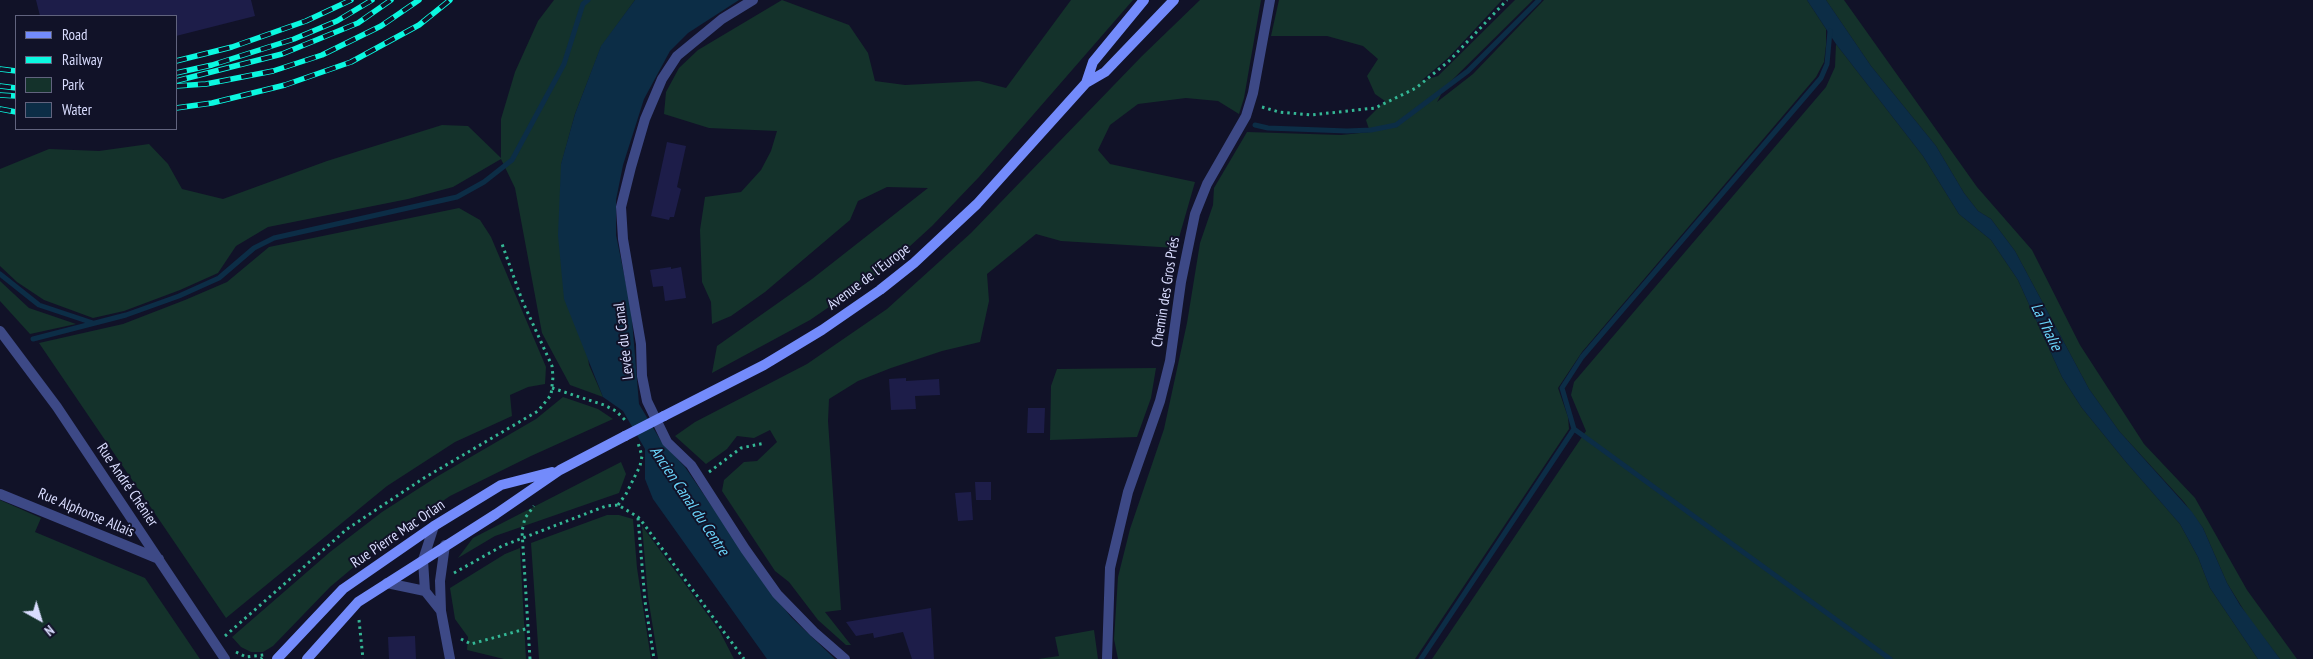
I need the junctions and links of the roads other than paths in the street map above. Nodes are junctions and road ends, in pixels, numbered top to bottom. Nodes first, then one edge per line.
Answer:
1 (752, 0) edge
2 (1144, 0) edge
3 (1174, 0) edge
4 (1270, 0) edge
5 (1086, 83) junction
6 (0, 331) edge
7 (625, 436) joint
8 (560, 470) junction
9 (0, 494) edge
10 (434, 526) junction
11 (445, 545) junction
12 (160, 560) junction
13 (422, 560) junction
14 (387, 583) junction
15 (425, 591) junction
16 (441, 611) junction
17 (225, 659) edge
18 (277, 659) edge
19 (307, 659) edge
20 (450, 659) edge
21 (845, 659) edge
22 (1107, 659) edge

1 - 21 street, Levée du Canal
2 - 5 main road, Avenue de l'Europe
3 - 5 main road, Avenue de l'Europe
4 - 22 street, Chemin des Gros Prés
5 - 7 main road, Avenue de l'Europe, bridge
6 - 12 street, Rue André Chénier
7 - 8 main road, Rue Pierre Mac Orlan
8 - 10 main road, Rue Pierre Mac Orlan
8 - 11 main road, Rue Pierre Mac Orlan
9 - 12 street, Rue Alphonse Allais
10 - 13 street
10 - 18 main road, Rue Pierre Mac Orlan
11 - 13 main road, Rue Pierre Mac Orlan
11 - 16 street
12 - 17 street, Rue André Chénier
13 - 14 main road, Rue Pierre Mac Orlan
13 - 15 street
14 - 15 street
14 - 19 main road, Rue Pierre Mac Orlan
15 - 16 street
16 - 20 street

